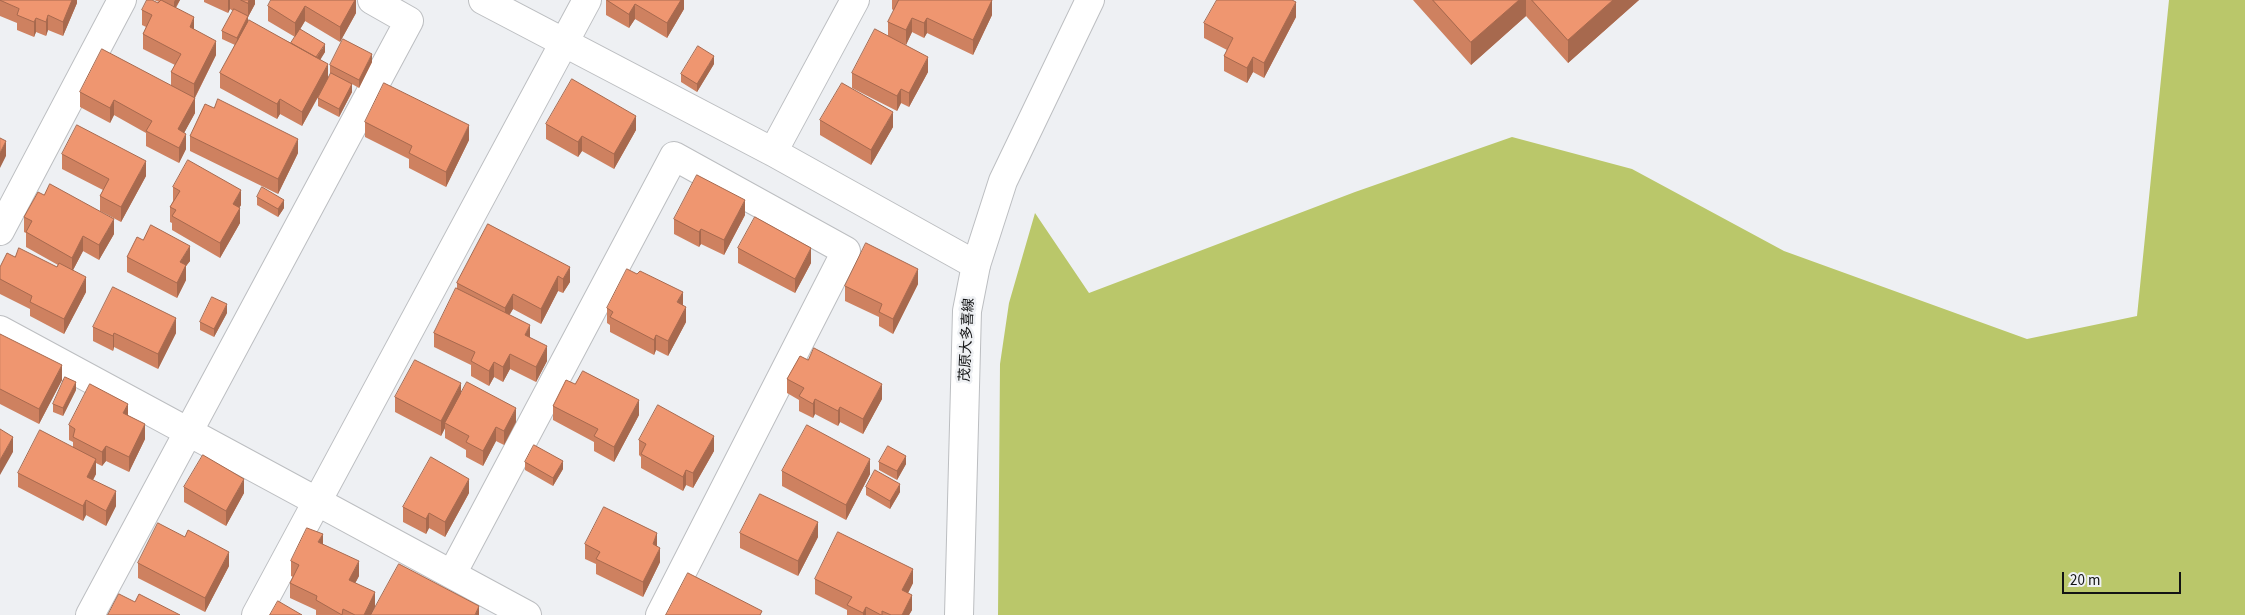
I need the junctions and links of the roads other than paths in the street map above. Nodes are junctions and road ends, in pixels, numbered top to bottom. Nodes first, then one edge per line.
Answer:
1 (122, 0) edge
2 (372, 0) edge
3 (482, 0) edge
4 (588, 0) edge
5 (855, 0) edge
6 (1090, 0) edge
7 (564, 43) junction
8 (773, 152) junction
9 (0, 231) edge
10 (976, 265) junction
11 (0, 330) edge
12 (190, 432) junction
13 (317, 501) junction
14 (452, 574) junction
15 (90, 615) edge
16 (256, 615) edge
17 (527, 615) edge
18 (660, 615) edge
19 (959, 615) edge

1 - 9 street
2 - 12 street
3 - 7 street
4 - 7 street
5 - 8 street
6 - 10 street, 茂原大多喜線
7 - 8 street
7 - 13 street
8 - 10 street
10 - 19 street, 茂原大多喜線
11 - 12 street
12 - 13 street
12 - 15 street
13 - 14 street
13 - 16 street
14 - 17 street
14 - 18 street

